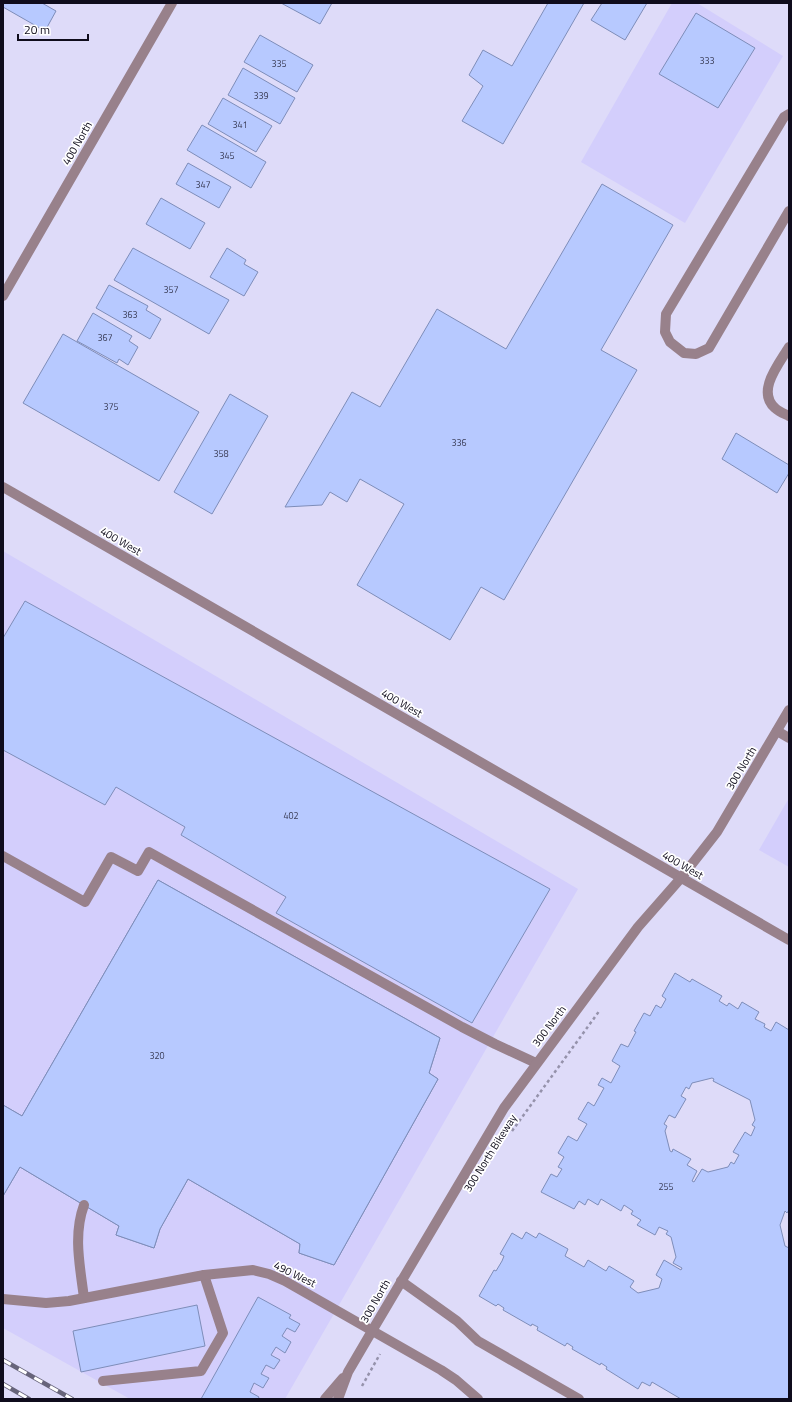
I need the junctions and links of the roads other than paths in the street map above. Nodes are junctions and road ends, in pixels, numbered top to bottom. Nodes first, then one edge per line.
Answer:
1 (172, 3) edge
2 (789, 114) edge
3 (789, 211) edge
4 (3, 296) edge
5 (789, 347) edge
6 (789, 416) edge
7 (3, 487) edge
8 (789, 710) edge
9 (777, 731) junction
10 (789, 738) edge
11 (3, 856) edge
12 (681, 878) junction
13 (789, 940) edge
14 (536, 1063) junction
15 (84, 1205) dead end
16 (204, 1274) junction
17 (401, 1281) junction
18 (84, 1298) junction
19 (3, 1299) edge
20 (372, 1331) junction
21 (348, 1372) junction
22 (103, 1381) dead end
23 (325, 1399) edge
24 (338, 1399) edge
25 (478, 1399) edge
26 (579, 1399) edge

1 - 4 street, 400 North
2 - 3 street
5 - 6 street
7 - 12 street, 400 West
8 - 9 street, 300 North
9 - 10 street
9 - 12 street, 300 North
11 - 14 street
12 - 13 street, 400 West
12 - 14 street, 300 North
14 - 17 street, 300 North
15 - 18 street
16 - 18 street, 490 West
16 - 20 street, 490 West
16 - 22 street
17 - 20 street, 300 North
17 - 26 street
18 - 19 street, 490 West
20 - 21 street, 300 North
20 - 25 street, 490 West
21 - 23 street, 300 North
21 - 24 street, 300 North

